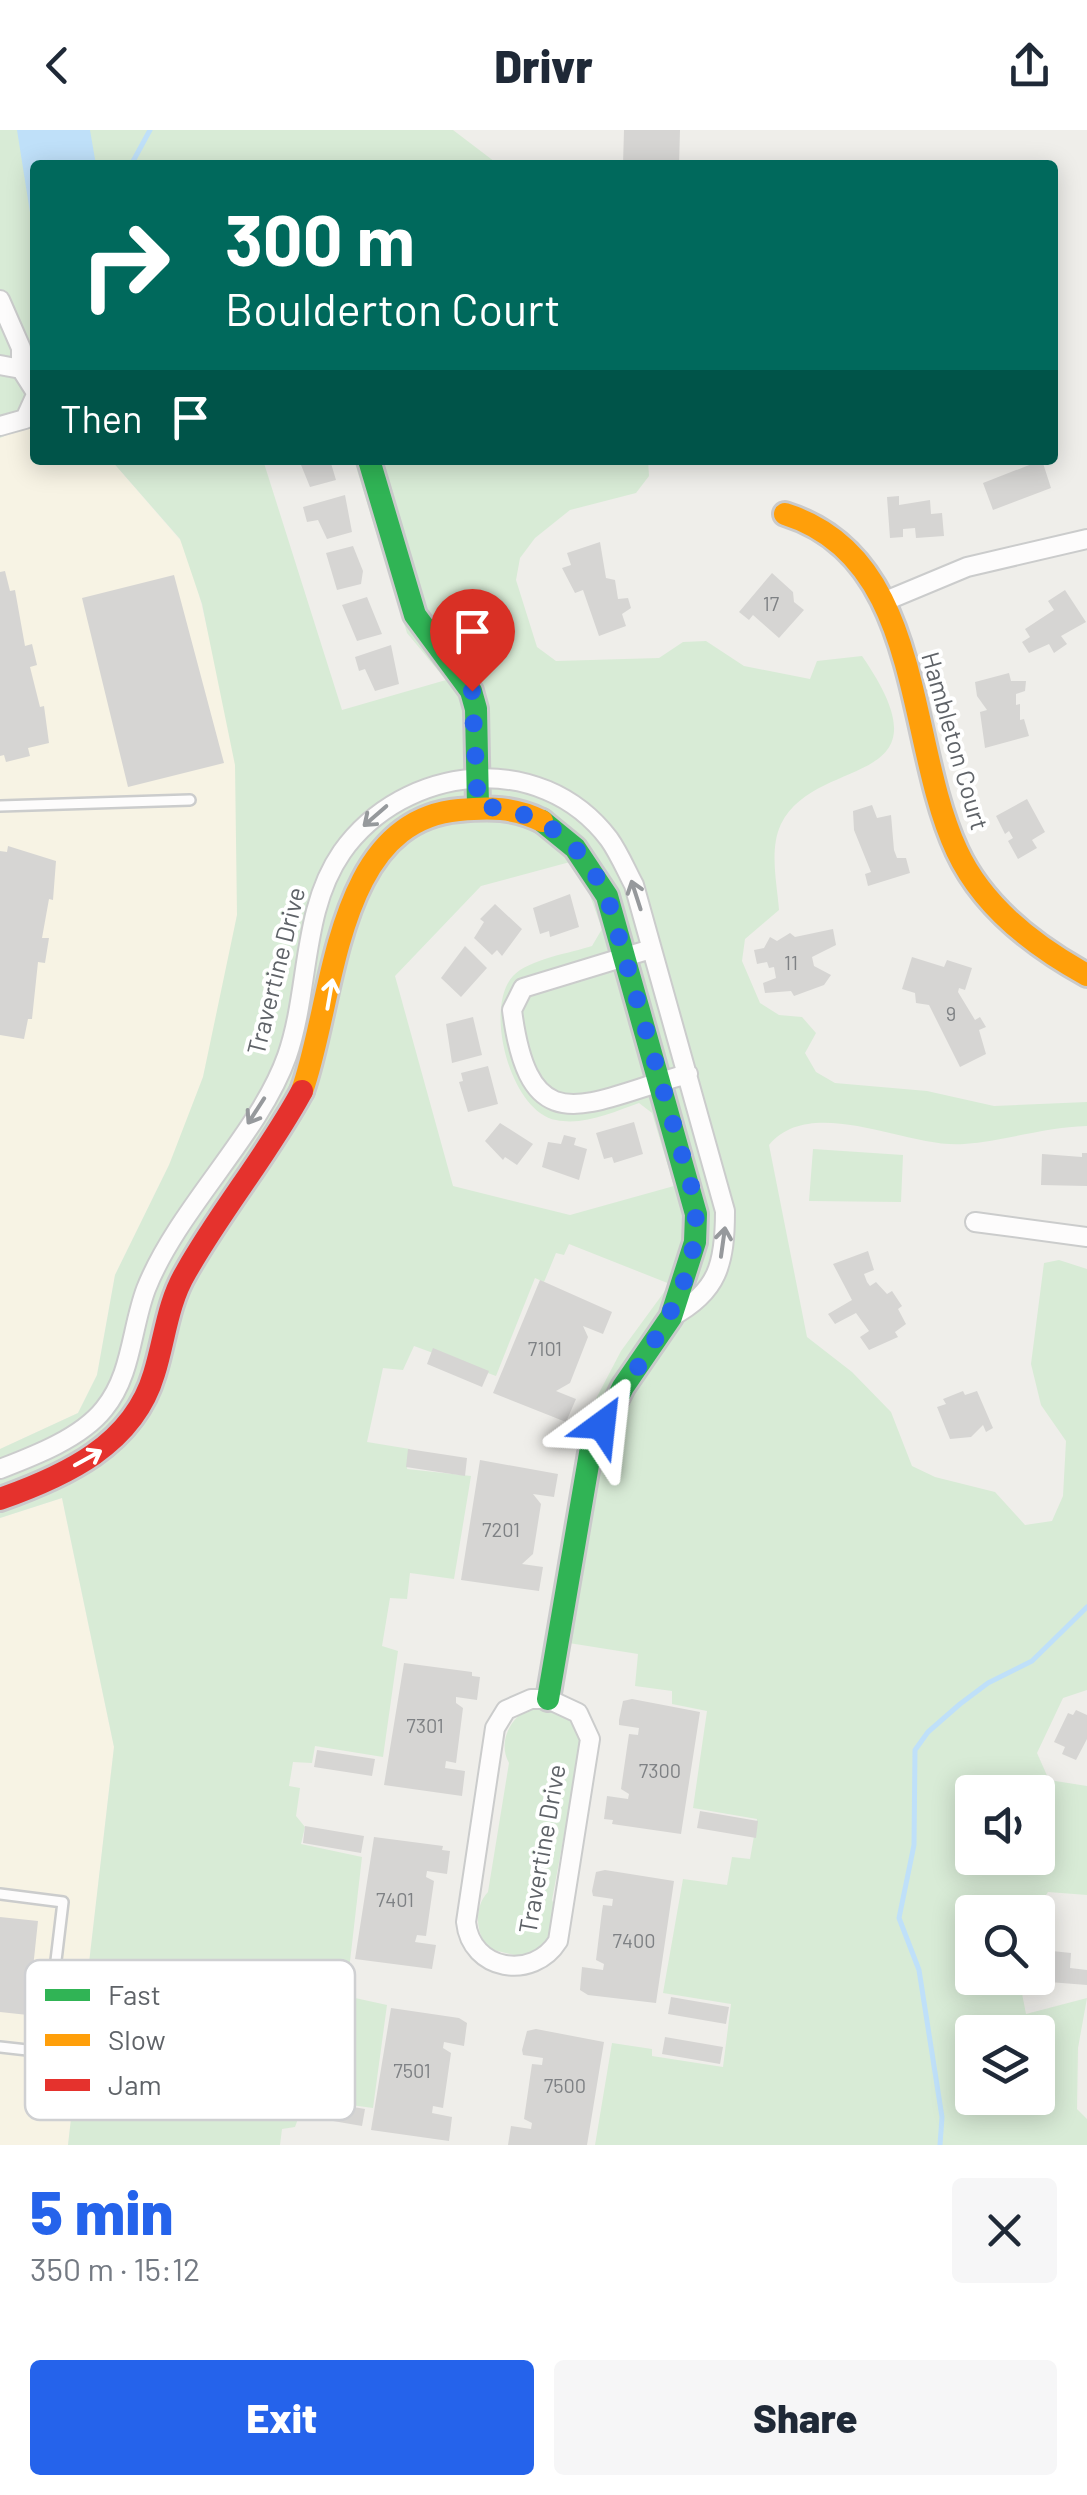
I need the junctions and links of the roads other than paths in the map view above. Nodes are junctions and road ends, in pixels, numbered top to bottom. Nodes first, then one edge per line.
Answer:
1 (0, 300) edge
2 (0, 364) edge
3 (21, 369) junction
4 (30, 385) edge
5 (30, 405) edge
6 (0, 426) edge
7 (370, 465) edge
8 (785, 514) dead end
9 (1087, 540) edge
10 (883, 602) junction
11 (477, 777) junction
12 (190, 800) dead end
13 (0, 806) edge
14 (478, 806) junction
15 (651, 949) junction
16 (624, 956) junction
17 (1087, 976) edge
18 (688, 1074) junction
19 (661, 1081) junction
20 (975, 1222) dead end
21 (1087, 1236) edge
22 (671, 1317) junction
23 (8, 1466) edge
24 (28, 1488) junction
25 (0, 1499) edge
26 (548, 1700) junction
27 (0, 1894) edge
28 (55, 1960) edge
29 (0, 2048) edge
30 (25, 2050) edge

1 - 3 street
2 - 3 street
3 - 4 street
5 - 6 street
7 - 11 street
8 - 10 street, Hambleton Court
9 - 10 street
10 - 17 street, Hambleton Court
11 - 14 street
15 -> 11 street, Travertine Drive
11 -> 23 street, Travertine Drive
12 - 13 lane
14 - 16 street, Travertine Drive
24 -> 14 street, Travertine Drive
15 - 16 street
15 - 18 street, Travertine Drive
16 - 19 street, Travertine Drive
16 - 19 street
18 - 19 street
22 -> 18 street, Travertine Drive
19 - 22 street, Travertine Drive
20 - 21 street
22 - 26 street, Travertine Drive
23 - 24 street
24 - 25 street, Travertine Drive
26 - 26 street, Travertine Drive
27 - 28 lane
29 - 30 lane

